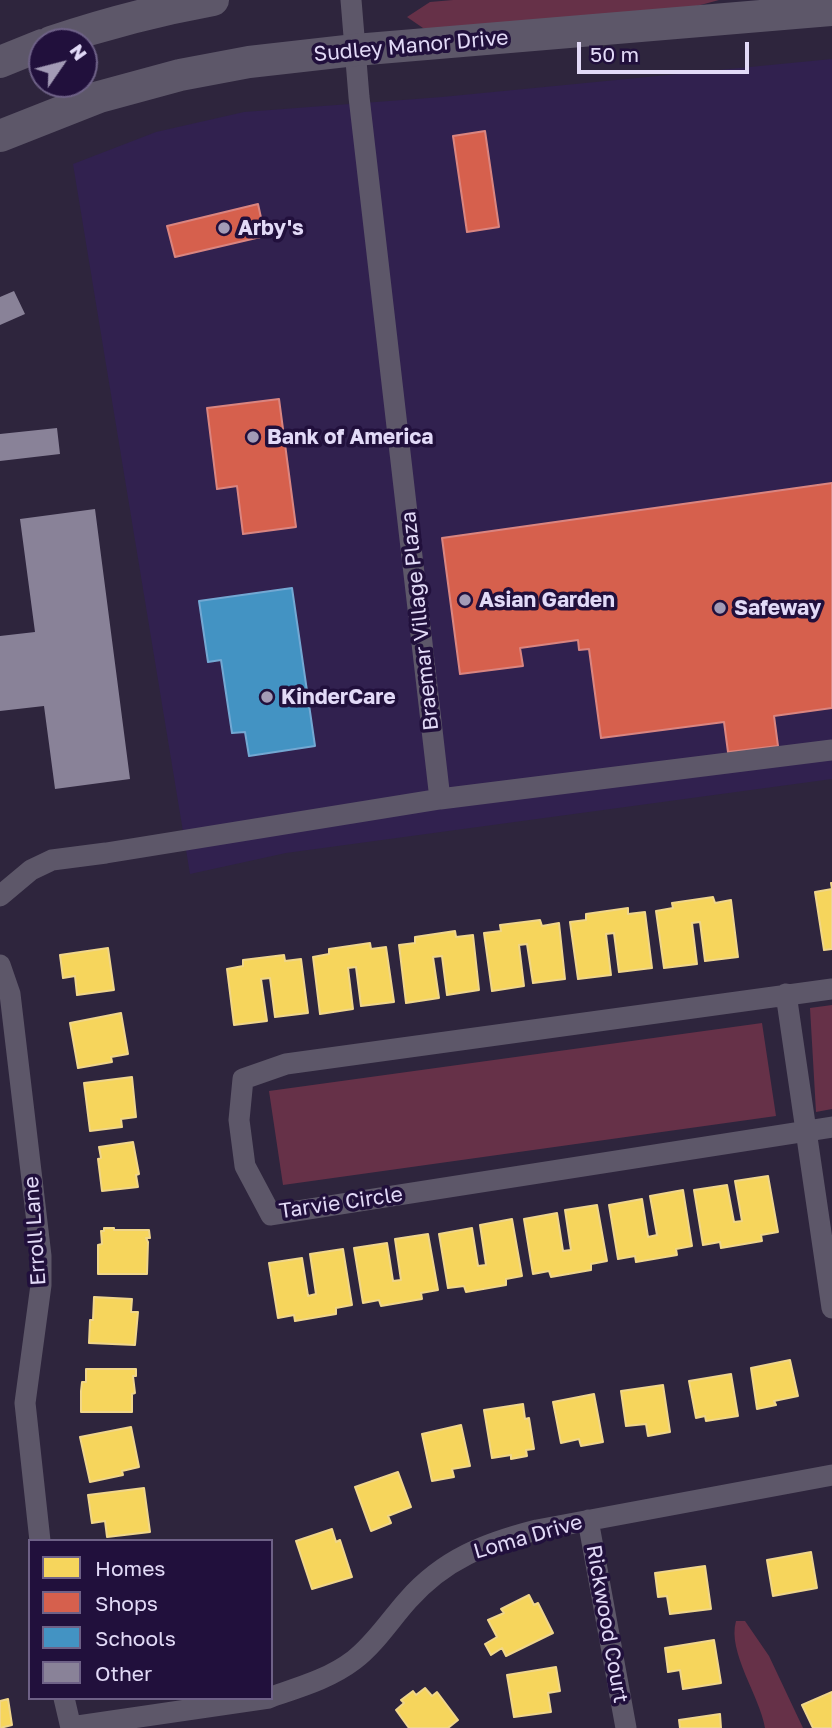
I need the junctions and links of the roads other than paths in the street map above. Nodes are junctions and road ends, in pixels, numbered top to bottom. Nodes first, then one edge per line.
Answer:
1 (213, 0) edge
2 (351, 0) edge
3 (832, 10) edge
4 (94, 28) edge
5 (355, 50) junction
6 (28, 51) edge
7 (0, 62) edge
8 (0, 136) edge
9 (832, 750) edge
10 (440, 799) junction
11 (0, 896) edge
12 (0, 965) edge
13 (832, 989) edge
14 (786, 994) junction
15 (832, 1127) edge
16 (805, 1132) junction
17 (832, 1308) edge
18 (832, 1475) edge
19 (587, 1520) junction
20 (40, 1539) edge
21 (273, 1697) edge
22 (64, 1700) edge
23 (256, 1700) edge
24 (71, 1727) edge
25 (626, 1728) edge

1 - 4 main road
2 - 5 street, Braemar Village Plaza
3 - 5 main road, Sudley Manor Drive
5 - 8 main road, Sudley Manor Drive
5 - 10 street, Braemar Village Plaza
6 - 7 main road
9 - 10 street
10 - 11 street
12 - 20 street, Erroll Lane
13 - 14 street, Tarvie Circle
14 - 16 street
14 - 16 street, Tarvie Circle
15 - 16 street, Tarvie Circle
16 - 17 street
18 - 19 street, Loma Drive
19 - 21 street, Loma Drive
19 - 25 street, Rickwood Court
22 - 24 street
23 - 24 street, Loma Drive

